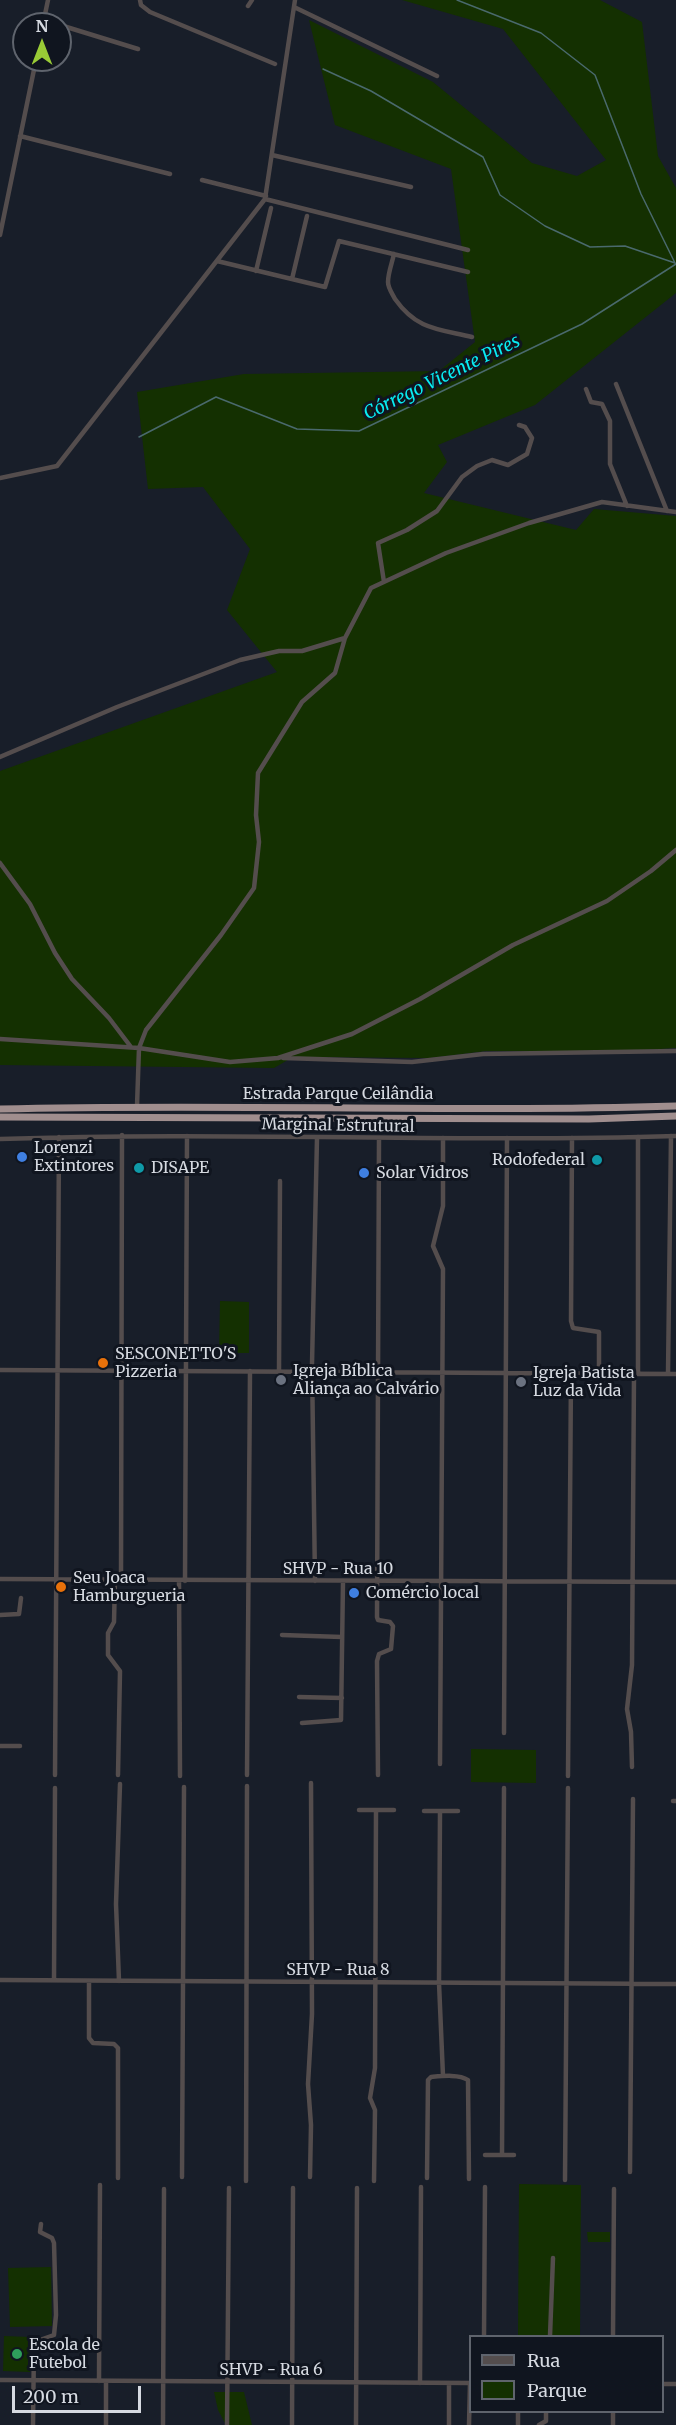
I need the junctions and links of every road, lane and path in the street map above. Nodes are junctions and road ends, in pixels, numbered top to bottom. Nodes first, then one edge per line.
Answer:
1 (140, 0) edge
2 (252, 0) edge
3 (295, 0) edge
4 (248, 6) dead end
5 (294, 6) junction
6 (72, 28) edge
7 (138, 49) dead end
8 (275, 64) dead end
9 (33, 72) edge
10 (438, 76) dead end
11 (20, 136) junction
12 (272, 155) junction
13 (170, 174) dead end
14 (202, 180) dead end
15 (411, 187) dead end
16 (265, 198) junction
17 (271, 208) dead end
18 (307, 216) dead end
19 (0, 235) edge
20 (468, 250) dead end
21 (394, 254) junction
22 (217, 261) junction
23 (256, 271) junction
24 (468, 272) dead end
25 (292, 279) junction
26 (472, 337) dead end
27 (616, 384) dead end
28 (585, 389) dead end
29 (519, 425) dead end
30 (0, 478) edge
31 (627, 506) junction
32 (667, 511) junction
33 (676, 512) edge
34 (384, 582) junction
35 (345, 638) junction
36 (0, 757) edge
37 (676, 850) edge
38 (0, 863) edge
39 (0, 1039) edge
40 (131, 1047) junction
41 (139, 1048) junction
42 (676, 1051) edge
43 (278, 1058) junction
44 (137, 1106) junction
45 (676, 1106) edge
46 (0, 1109) edge
47 (676, 1116) edge
48 (0, 1117) edge
49 (122, 1135) junction
50 (187, 1136) junction
51 (673, 1136) edge
52 (59, 1137) junction
53 (638, 1137) junction
54 (317, 1138) junction
55 (379, 1138) junction
56 (443, 1138) junction
57 (507, 1138) junction
58 (572, 1138) junction
59 (0, 1139) edge
60 (280, 1181) dead end
61 (668, 1318) junction
62 (676, 1318) edge
63 (0, 1370) edge
64 (58, 1370) junction
65 (121, 1371) junction
66 (185, 1371) junction
67 (249, 1371) junction
68 (279, 1371) junction
69 (313, 1372) junction
70 (378, 1373) junction
71 (505, 1373) junction
72 (442, 1374) junction
73 (571, 1374) junction
74 (599, 1374) junction
75 (636, 1374) junction
76 (668, 1374) junction
77 (676, 1374) edge
78 (0, 1580) edge
79 (56, 1580) junction
80 (115, 1580) junction
81 (121, 1580) junction
82 (182, 1581) junction
83 (249, 1581) junction
84 (315, 1581) junction
85 (343, 1581) junction
86 (377, 1581) junction
87 (441, 1582) junction
88 (505, 1582) junction
89 (569, 1582) junction
90 (633, 1582) junction
91 (676, 1582) edge
92 (21, 1598) dead end
93 (0, 1615) edge
94 (282, 1635) dead end
95 (342, 1637) junction
96 (298, 1697) dead end
97 (342, 1698) junction
98 (302, 1723) dead end
99 (504, 1733) dead end
100 (0, 1746) edge
101 (20, 1746) dead end
102 (440, 1764) dead end
103 (632, 1767) dead end
104 (55, 1775) dead end
105 (118, 1775) dead end
106 (247, 1775) dead end
107 (378, 1775) dead end
108 (180, 1776) dead end
109 (568, 1776) dead end
110 (311, 1783) dead end
111 (120, 1784) dead end
112 (247, 1786) dead end
113 (184, 1787) dead end
114 (55, 1788) dead end
115 (504, 1788) dead end
116 (568, 1788) dead end
117 (633, 1799) dead end
118 (359, 1810) dead end
119 (376, 1810) junction
120 (394, 1810) dead end
121 (424, 1811) dead end
122 (440, 1811) junction
123 (458, 1811) dead end
124 (0, 1980) edge
125 (54, 1980) junction
126 (89, 1981) junction
127 (119, 1981) junction
128 (183, 1981) junction
129 (248, 1982) junction
130 (312, 1983) junction
131 (376, 1983) junction
132 (439, 1983) junction
133 (503, 1983) junction
134 (568, 1983) junction
135 (632, 1984) junction
136 (676, 1984) edge
137 (443, 2076) junction
138 (502, 2154) junction
139 (485, 2155) dead end
140 (514, 2155) dead end
141 (630, 2172) dead end
142 (182, 2177) dead end
143 (310, 2177) dead end
144 (118, 2178) dead end
145 (428, 2178) dead end
146 (469, 2179) dead end
147 (566, 2180) dead end
148 (246, 2181) dead end
149 (374, 2181) dead end
150 (100, 2185) dead end
151 (421, 2187) dead end
152 (485, 2187) dead end
153 (229, 2188) dead end
154 (293, 2188) dead end
155 (357, 2188) dead end
156 (164, 2189) dead end
157 (614, 2189) dead end
158 (41, 2224) dead end
159 (553, 2258) dead end
160 (484, 2335) edge
161 (550, 2335) edge
162 (613, 2335) edge
163 (0, 2380) edge
164 (33, 2380) junction
165 (99, 2381) junction
166 (106, 2381) junction
167 (163, 2382) junction
168 (228, 2382) junction
169 (292, 2382) junction
170 (356, 2383) junction
171 (420, 2383) junction
172 (448, 2383) junction
173 (469, 2383) edge
174 (546, 2413) edge
175 (546, 2421) junction
176 (33, 2425) edge
177 (106, 2425) edge
178 (163, 2425) edge
179 (228, 2425) edge
180 (292, 2425) edge
181 (356, 2425) edge
182 (450, 2425) edge
183 (538, 2425) edge
184 (552, 2425) edge

1 - 8 street
2 - 4 street
3 - 5 street
5 - 10 street
5 - 12 street
6 - 7 street
9 - 11 street
11 - 13 street
11 - 19 street
12 - 15 street
12 - 16 street
14 - 16 street
16 - 20 street
16 - 22 street
17 - 23 street
18 - 25 street
21 - 24 street
21 - 25 street
21 - 26 street
22 - 23 street
22 - 30 street
23 - 25 street
27 - 32 street
28 - 31 street
29 - 34 street
31 - 32 street
31 - 34 street
32 - 33 street
34 - 35 street
35 - 36 street
35 - 41 street
37 - 43 street
38 - 40 street
39 - 40 street
40 - 41 street
41 - 43 street
41 - 44 street
42 - 43 street
44 - 45 highway, Estrada Parque Ceilândia
44 - 46 highway, Estrada Parque Ceilândia
47 - 48 highway, Estrada Parque Ceilândia
49 - 50 street, Marginal Estrutural
49 - 52 street, Marginal Estrutural
49 - 65 street
50 - 54 street, Marginal Estrutural
50 - 66 street
51 - 53 street, Marginal Estrutural
51 - 61 street
52 - 59 street, Marginal Estrutural
52 - 64 street
53 - 58 street, Marginal Estrutural
53 - 75 street
54 - 55 street, Marginal Estrutural
54 - 69 street
55 - 56 street, Marginal Estrutural
55 - 70 street
56 - 57 street, Marginal Estrutural
56 - 72 street
57 - 58 street, Marginal Estrutural
57 - 71 street
58 - 74 street
60 - 68 street
61 - 62 street
61 - 76 street
63 - 64 street
64 - 65 street
64 - 79 street
65 - 66 street
65 - 81 street
66 - 67 street
66 - 82 street
67 - 68 street
67 - 83 street
68 - 69 street
69 - 70 street
69 - 84 street
70 - 72 street
70 - 86 street
71 - 72 street
71 - 73 street
71 - 88 street
72 - 87 street
73 - 74 street
73 - 89 street
74 - 75 street
75 - 76 street
75 - 90 street
76 - 77 street
78 - 79 street, SHVP - Rua 10
79 - 80 street, SHVP - Rua 10
79 - 104 street
80 - 81 street, SHVP - Rua 10
80 - 105 street
81 - 82 street, SHVP - Rua 10
82 - 83 street, SHVP - Rua 10
82 - 108 street
83 - 84 street, SHVP - Rua 10
83 - 106 street
84 - 85 street, SHVP - Rua 10
85 - 86 street, SHVP - Rua 10
85 - 95 street
86 - 87 street, SHVP - Rua 10
86 - 107 street
87 - 88 street, SHVP - Rua 10
87 - 102 street
88 - 89 street, SHVP - Rua 10
88 - 99 street
89 - 90 street, SHVP - Rua 10
89 - 109 street
90 - 91 street, SHVP - Rua 10
90 - 103 street
92 - 93 street
94 - 95 street
95 - 97 street
96 - 97 street
97 - 98 street
100 - 101 street
110 - 130 street
111 - 127 street
112 - 129 street
113 - 128 street
114 - 125 street
115 - 133 street
116 - 134 street
117 - 135 street
118 - 119 street
119 - 120 street
119 - 131 street
121 - 122 street
122 - 123 street
122 - 132 street
124 - 125 street, SHVP - Rua 8
125 - 126 street, SHVP - Rua 8
126 - 127 street, SHVP - Rua 8
126 - 144 street
127 - 128 street, SHVP - Rua 8
128 - 129 street, SHVP - Rua 8
128 - 142 street
129 - 130 street, SHVP - Rua 8
129 - 148 street
130 - 131 street, SHVP - Rua 8
130 - 143 street
131 - 132 street, SHVP - Rua 8
131 - 149 street
132 - 133 street, SHVP - Rua 8
132 - 137 street
133 - 134 street, SHVP - Rua 8
133 - 138 street
134 - 135 street, SHVP - Rua 8
134 - 147 street
135 - 136 street, SHVP - Rua 8
135 - 141 street
137 - 145 street
137 - 146 street
138 - 139 street
138 - 140 street
150 - 165 street
151 - 171 street
152 - 160 street
153 - 168 street
154 - 169 street
155 - 170 street
156 - 167 street
157 - 162 street
158 - 164 street
159 - 161 street
163 - 164 street, SHVP - Rua 6
164 - 165 street, SHVP - Rua 6
164 - 176 street
165 - 166 street, SHVP - Rua 6
166 - 167 street, SHVP - Rua 6
166 - 177 street
167 - 168 street, SHVP - Rua 6
167 - 178 street
168 - 169 street, SHVP - Rua 6
168 - 179 street
169 - 170 street, SHVP - Rua 6
169 - 180 street
170 - 171 street, SHVP - Rua 6
170 - 181 street
171 - 172 street, SHVP - Rua 6
172 - 173 street, SHVP - Rua 6
172 - 182 street
174 - 175 street
175 - 183 street
175 - 184 street

